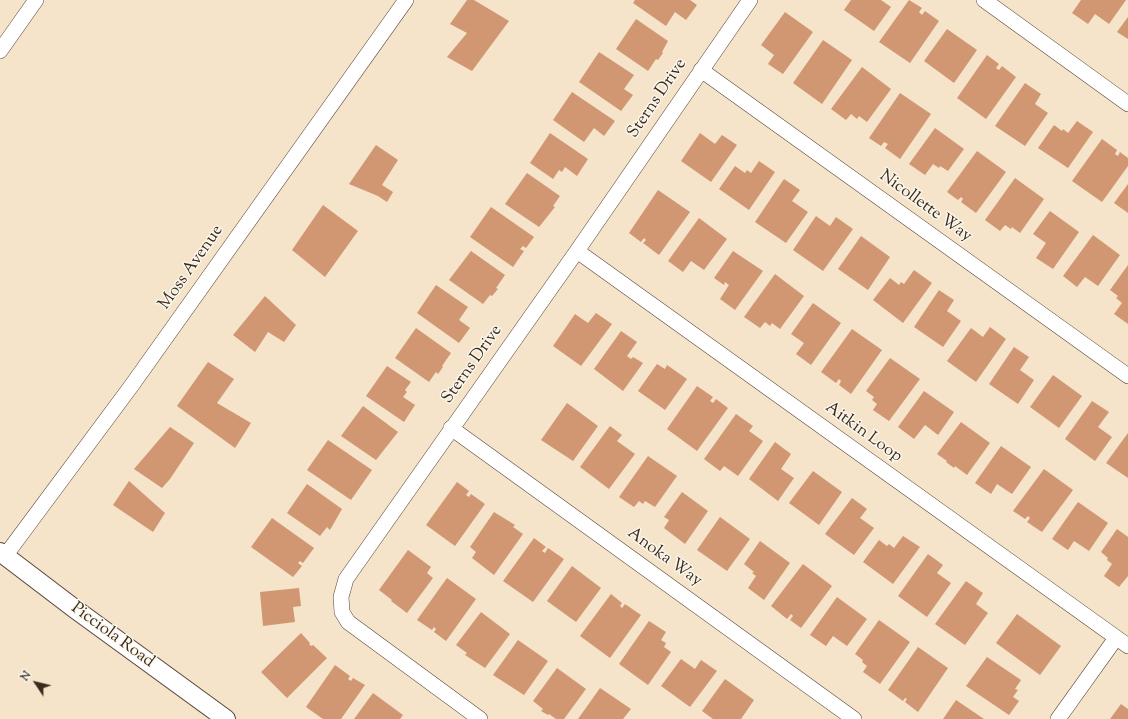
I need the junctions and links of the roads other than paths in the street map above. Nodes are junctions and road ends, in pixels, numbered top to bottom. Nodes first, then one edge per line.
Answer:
1 (36, 0) edge
2 (406, 0) edge
3 (750, 0) edge
4 (984, 0) edge
5 (0, 51) edge
6 (701, 70) junction
7 (1128, 104) edge
8 (577, 251) junction
9 (1128, 376) edge
10 (451, 428) junction
11 (2, 554) edge
12 (1122, 642) edge
13 (226, 719) edge
14 (480, 719) edge
15 (854, 719) edge
16 (1058, 719) edge

1 - 5 street
2 - 11 street, Moss Avenue
3 - 6 street, Sterns Drive
4 - 7 street
6 - 8 street, Sterns Drive
6 - 9 street, Nicollette Way
8 - 10 street, Sterns Drive
8 - 12 street, Aitkin Loop
10 - 14 street, Sterns Drive
10 - 15 street, Anoka Way
11 - 13 street, Picciola Road
12 - 16 street

